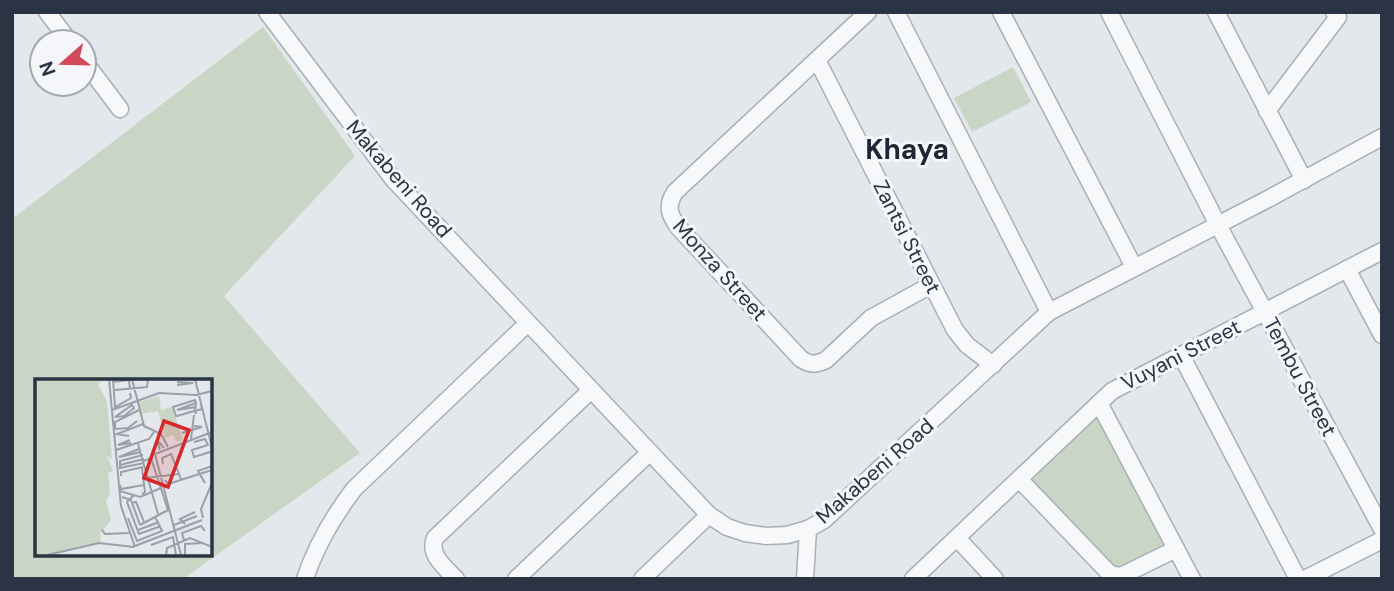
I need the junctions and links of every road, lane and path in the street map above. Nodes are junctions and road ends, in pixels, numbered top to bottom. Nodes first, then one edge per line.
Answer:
1 (47, 12) edge
2 (267, 12) edge
3 (868, 12) edge
4 (896, 12) edge
5 (1001, 12) edge
6 (1109, 12) edge
7 (1216, 12) edge
8 (1334, 12) edge
9 (59, 28) edge
10 (817, 60) junction
11 (98, 79) edge
12 (120, 108) dead end
13 (1267, 111) junction
14 (1382, 138) edge
15 (1304, 180) junction
16 (1218, 225) junction
17 (1382, 251) edge
18 (1134, 267) junction
19 (1347, 269) junction
20 (931, 285) junction
21 (1049, 312) junction
22 (1265, 312) junction
23 (528, 323) junction
24 (1382, 335) edge
25 (1181, 355) junction
26 (993, 365) junction
27 (590, 391) junction
28 (1099, 403) junction
29 (649, 453) junction
30 (1019, 479) junction
31 (709, 515) junction
32 (808, 529) junction
33 (1382, 529) edge
34 (957, 538) junction
35 (1382, 540) edge
36 (1176, 549) junction
37 (650, 576) edge
38 (305, 579) edge
39 (456, 579) edge
40 (516, 579) edge
41 (805, 579) edge
42 (913, 579) edge
43 (995, 579) edge
44 (1192, 579) edge
45 (1298, 579) edge
46 (1305, 579) edge

1 - 9 street
2 - 23 street, Makabeni Road
3 - 10 street, Monza Street
4 - 21 street
5 - 18 street
6 - 16 street, Tembu Street
7 - 13 street
8 - 13 street
10 - 20 street, Zantsi Street
10 - 20 street, Monza Street
11 - 12 street
13 - 15 street
14 - 15 street, Makabeni Road
15 - 16 street, Makabeni Road
16 - 18 street, Makabeni Road
16 - 22 street, Tembu Street
17 - 19 street, Vuyani Street
18 - 21 street, Makabeni Road
19 - 22 street, Vuyani Street
19 - 24 street
20 - 26 street, Zantsi Street
21 - 26 street, Makabeni Road
22 - 25 street, Vuyani Street
22 - 33 street, Tembu Street
23 - 27 street, Makabeni Road
23 - 38 street
25 - 28 street, Vuyani Street
25 - 45 street
26 - 32 street, Makabeni Road
27 - 29 street, Makabeni Road
27 - 39 street
28 - 30 street, Vuyani Street
28 - 36 street
29 - 31 street, Makabeni Road
29 - 40 street
30 - 34 street, Vuyani Street
30 - 36 street
31 - 32 street, Makabeni Road
31 - 37 street
32 - 41 street
34 - 42 street, Vuyani Street
34 - 43 street
35 - 46 street
36 - 44 street

